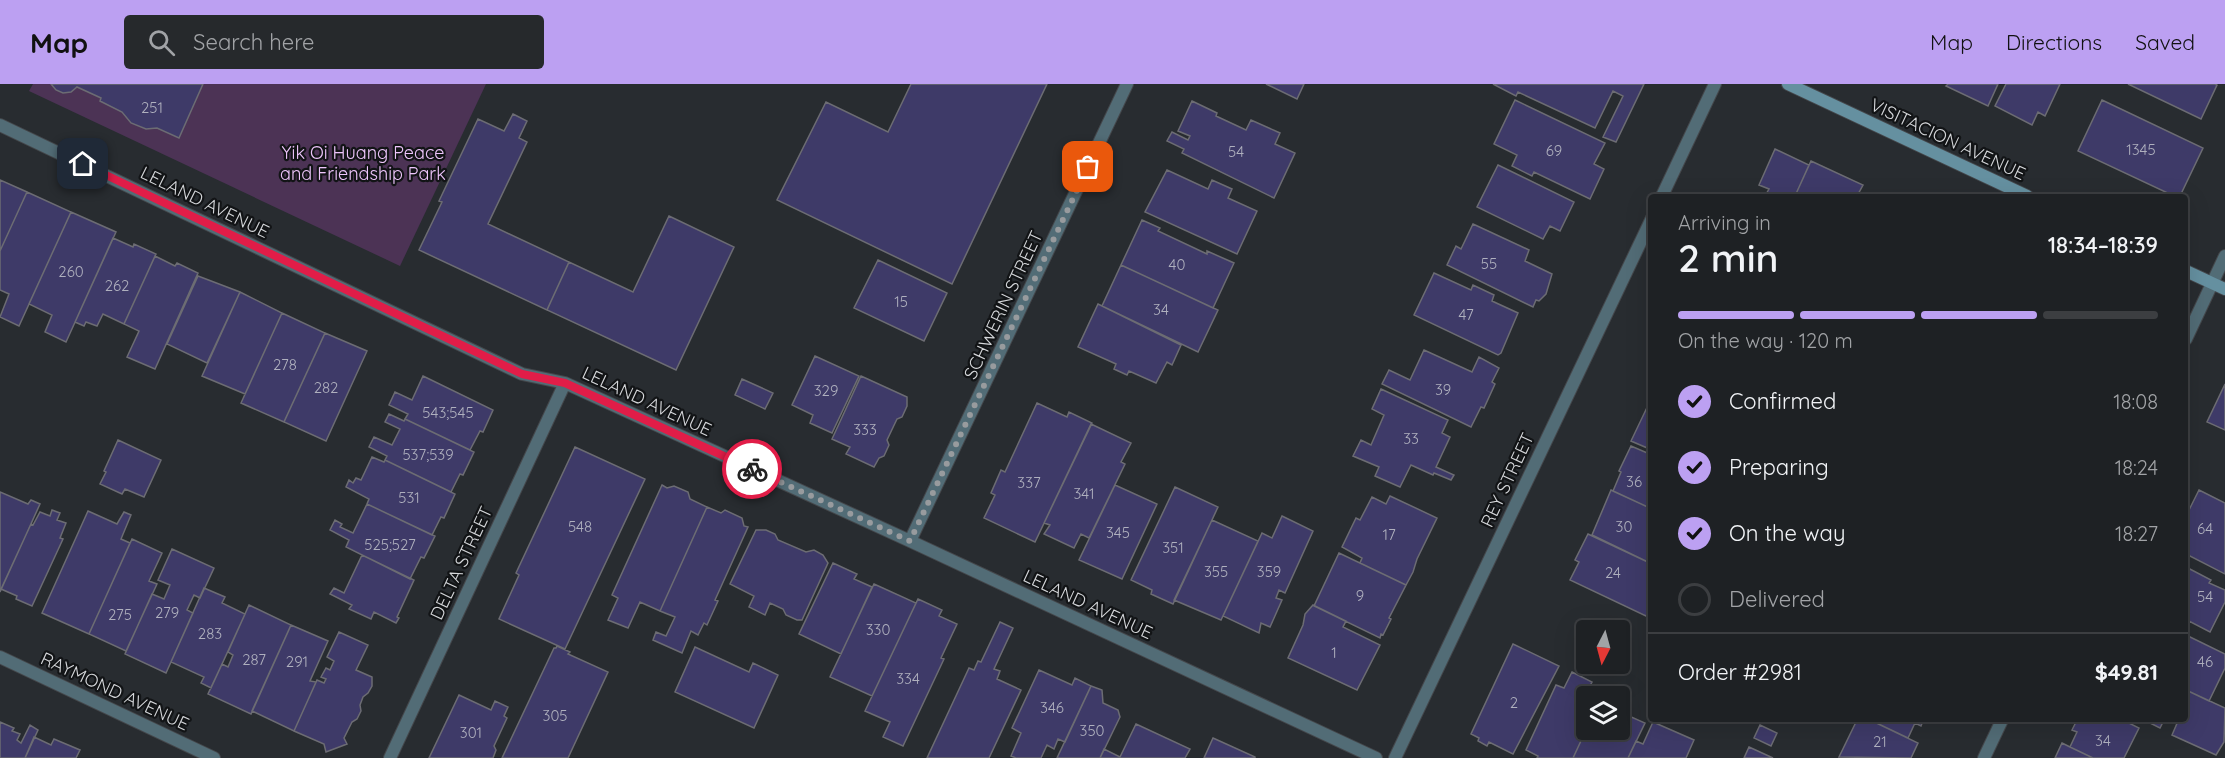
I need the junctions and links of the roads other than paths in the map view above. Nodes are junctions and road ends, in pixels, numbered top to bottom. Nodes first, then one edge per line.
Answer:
1 (1128, 84) edge
2 (1715, 84) edge
3 (1788, 84) edge
4 (0, 125) edge
5 (1663, 194) edge
6 (2023, 194) edge
7 (1648, 226) edge
8 (2225, 256) edge
9 (2188, 272) edge
10 (2212, 283) junction
11 (2225, 289) edge
12 (2188, 335) edge
13 (565, 383) junction
14 (910, 541) junction
15 (0, 657) edge
16 (2001, 722) edge
17 (214, 758) edge
18 (390, 758) edge
19 (1376, 758) edge
20 (1395, 758) edge
21 (1984, 758) edge

1 - 14 street, SCHWERIN STREET
2 - 5 street
3 - 6 street, VISITACION AVENUE
4 - 13 street, LELAND AVENUE
7 - 20 street, REY STREET
8 - 10 street
9 - 10 street
10 - 11 street
10 - 12 street
13 - 14 street, LELAND AVENUE
13 - 18 street, DELTA STREET
14 - 19 street, LELAND AVENUE
15 - 17 street, RAYMOND AVENUE
16 - 21 street

